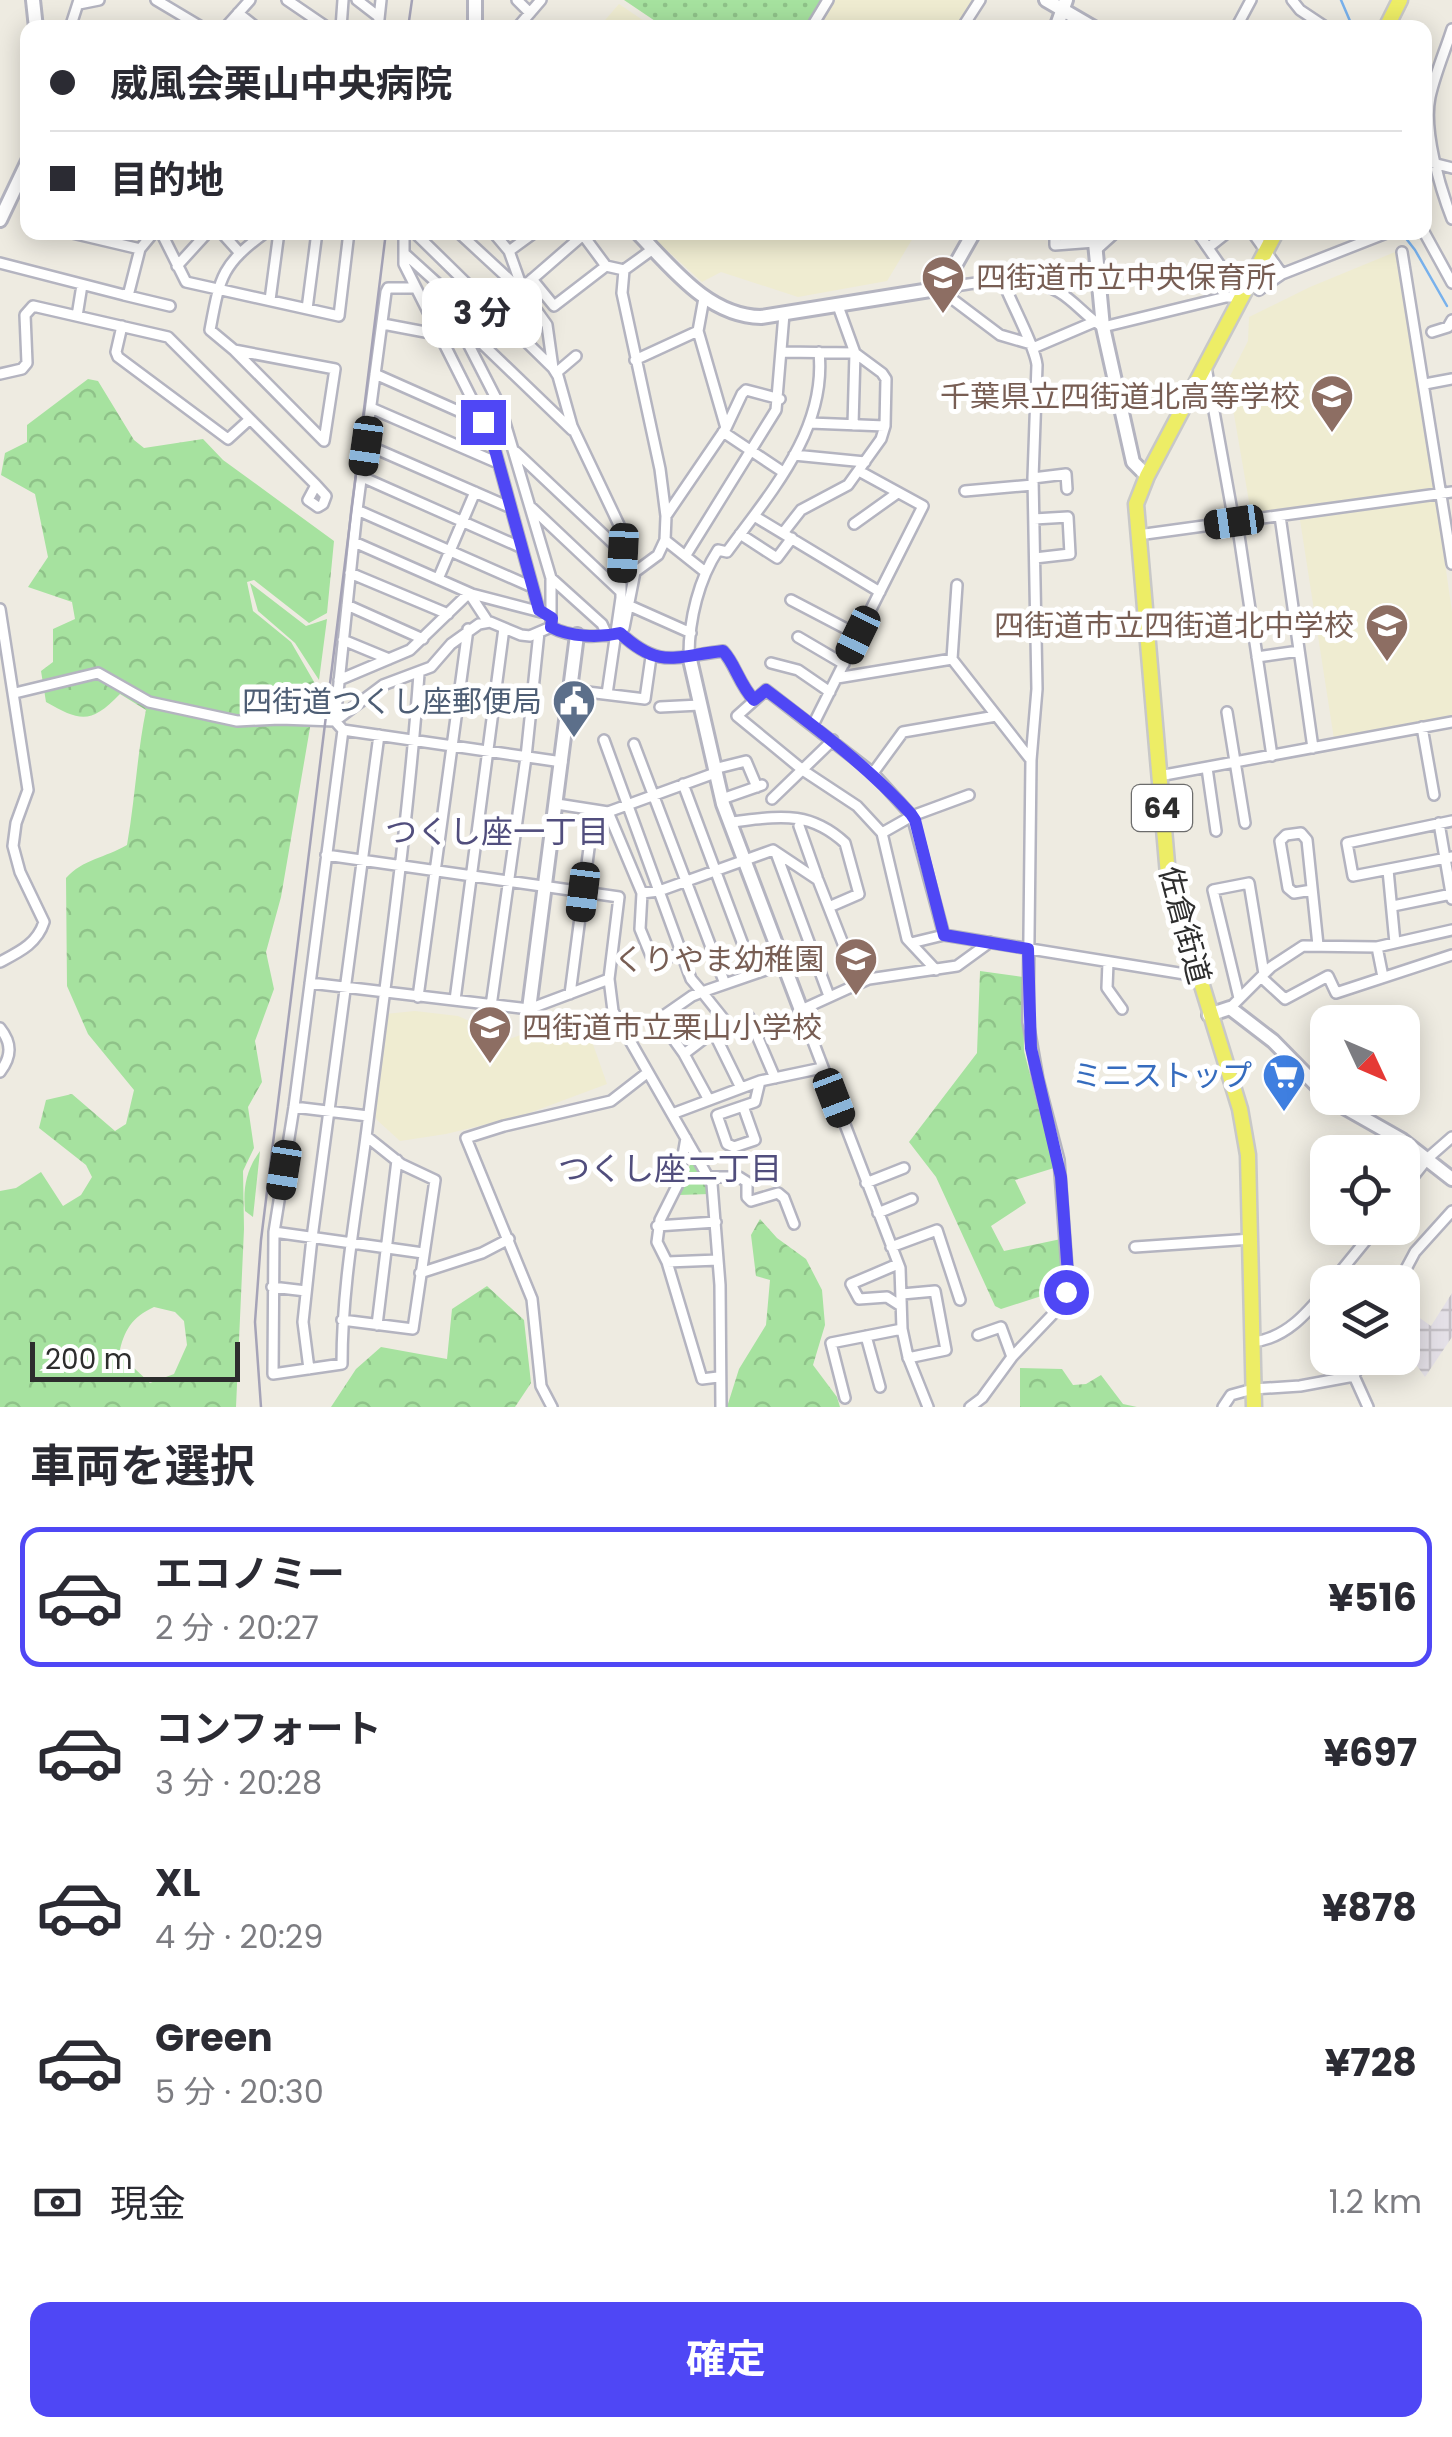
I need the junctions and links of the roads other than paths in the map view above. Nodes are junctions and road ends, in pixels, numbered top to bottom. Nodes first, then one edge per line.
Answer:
1 (99, 0) edge
2 (156, 0) edge
3 (250, 0) edge
4 (288, 0) edge
5 (310, 0) edge
6 (357, 0) edge
7 (517, 0) edge
8 (541, 0) edge
9 (1046, 0) edge
10 (1292, 0) edge
11 (79, 2) edge
12 (1064, 4) edge
13 (238, 13) junction
14 (530, 14) junction
15 (309, 15) junction
16 (190, 20) edge
17 (232, 20) edge
18 (247, 20) edge
19 (316, 20) edge
20 (377, 20) edge
21 (525, 20) edge
22 (1084, 20) edge
23 (1315, 20) edge
24 (1452, 29) edge
25 (1432, 92) edge
26 (1432, 138) edge
27 (1432, 163) edge
28 (1436, 164) junction
29 (1452, 168) edge
30 (20, 177) edge
31 (1452, 219) edge
32 (0, 220) edge
33 (116, 240) edge
34 (149, 240) edge
35 (162, 240) edge
36 (201, 240) edge
37 (228, 240) edge
38 (255, 240) edge
39 (278, 240) edge
40 (316, 240) edge
41 (348, 240) edge
42 (404, 240) edge
43 (422, 240) edge
44 (467, 240) edge
45 (500, 240) edge
46 (525, 240) edge
47 (577, 240) edge
48 (587, 240) edge
49 (646, 240) edge
50 (970, 240) edge
51 (1055, 240) edge
52 (1203, 240) edge
53 (1218, 240) edge
54 (1258, 240) edge
55 (1272, 240) edge
56 (1369, 240) edge
57 (1428, 240) edge
58 (1095, 241) edge
59 (1209, 247) junction
60 (653, 248) junction
61 (140, 249) junction
62 (509, 251) junction
63 (1266, 251) junction
64 (239, 252) junction
65 (1402, 252) dead end
66 (405, 254) junction
67 (0, 263) edge
68 (177, 266) junction
69 (606, 266) junction
70 (624, 270) junction
71 (1282, 274) junction
72 (532, 279) junction
73 (1002, 280) junction
74 (1250, 282) junction
75 (1452, 283) edge
76 (82, 285) junction
77 (955, 286) junction
78 (218, 288) junction
79 (416, 288) junction
80 (939, 289) junction
81 (520, 290) junction
82 (124, 295) junction
83 (1242, 297) junction
84 (704, 298) junction
85 (270, 300) junction
86 (170, 306) dead end
87 (838, 306) junction
88 (307, 309) junction
89 (492, 311) junction
90 (784, 314) junction
91 (77, 316) junction
92 (1452, 320) edge
93 (383, 324) junction
94 (1099, 325) junction
95 (122, 326) junction
96 (698, 330) junction
97 (466, 332) junction
98 (1432, 332) dead end
99 (440, 335) junction
100 (1032, 346) junction
101 (234, 350) junction
102 (782, 352) junction
103 (819, 352) junction
104 (855, 353) junction
105 (576, 356) dead end
106 (635, 360) junction
107 (1205, 365) junction
108 (554, 371) junction
109 (0, 374) edge
110 (376, 374) junction
111 (1452, 379) edge
112 (1425, 384) junction
113 (780, 399) junction
114 (371, 408) junction
115 (250, 420) junction
116 (483, 422) junction
117 (810, 424) junction
118 (853, 425) junction
119 (885, 426) junction
120 (724, 430) junction
121 (574, 432) junction
122 (366, 446) junction
123 (514, 449) junction
124 (753, 452) junction
125 (794, 454) junction
126 (498, 463) junction
127 (862, 466) junction
128 (783, 472) junction
129 (1147, 476) junction
130 (362, 477) junction
131 (1033, 482) junction
132 (316, 485) dead end
133 (1066, 489) dead end
134 (965, 491) dead end
135 (476, 492) junction
136 (1447, 493) edge
137 (896, 494) junction
138 (509, 507) junction
139 (531, 508) junction
140 (357, 510) junction
141 (666, 516) junction
142 (754, 516) junction
143 (1280, 516) junction
144 (1034, 519) junction
145 (463, 522) junction
146 (1236, 522) junction
147 (854, 524) dead end
148 (740, 534) junction
149 (1138, 535) junction
150 (787, 536) junction
151 (665, 540) junction
152 (354, 542) junction
153 (520, 547) junction
154 (450, 551) junction
155 (623, 553) junction
156 (686, 554) junction
157 (1034, 558) junction
158 (1452, 564) edge
159 (350, 572) junction
160 (704, 572) junction
161 (552, 578) junction
162 (438, 579) junction
163 (957, 585) dead end
164 (532, 587) junction
165 (621, 592) junction
166 (880, 592) junction
167 (469, 593) junction
168 (791, 600) dead end
169 (347, 605) junction
170 (628, 605) junction
171 (0, 609) edge
172 (539, 610) junction
173 (448, 614) junction
174 (1294, 617) junction
175 (488, 622) junction
176 (552, 623) junction
177 (1252, 624) junction
178 (468, 628) junction
179 (504, 628) junction
180 (539, 632) junction
181 (691, 633) junction
182 (577, 634) junction
183 (614, 634) junction
184 (858, 635) junction
185 (798, 637) dead end
186 (422, 639) junction
187 (343, 640) junction
188 (1299, 651) junction
189 (690, 655) junction
190 (651, 657) junction
191 (1257, 657) junction
192 (388, 659) junction
193 (952, 659) junction
194 (770, 663) dead end
195 (844, 664) junction
196 (419, 674) junction
197 (837, 678) junction
198 (339, 680) junction
199 (14, 688) junction
200 (0, 689) edge
201 (570, 690) junction
202 (830, 692) junction
203 (607, 694) junction
204 (754, 700) junction
205 (700, 706) junction
206 (660, 707) dead end
207 (1227, 712) dead end
208 (996, 716) junction
209 (335, 721) junction
210 (1452, 722) edge
211 (813, 725) junction
212 (1422, 727) junction
213 (343, 730) junction
214 (379, 735) junction
215 (414, 740) junction
216 (604, 740) dead end
217 (833, 740) junction
218 (634, 744) dead end
219 (451, 746) junction
220 (1313, 748) junction
221 (488, 751) junction
222 (1272, 756) junction
223 (526, 757) junction
224 (1031, 760) junction
225 (562, 762) junction
226 (1236, 763) junction
227 (1208, 768) junction
228 (715, 772) junction
229 (804, 772) junction
230 (872, 772) junction
231 (1159, 776) junction
232 (683, 784) junction
233 (654, 794) junction
234 (1434, 795) dead end
235 (970, 796) dead end
236 (722, 799) junction
237 (772, 799) dead end
238 (557, 804) junction
239 (628, 804) junction
240 (594, 810) junction
241 (608, 812) junction
242 (912, 816) junction
243 (1452, 821) edge
244 (731, 822) junction
245 (1245, 823) dead end
246 (1439, 823) junction
247 (799, 826) dead end
248 (1216, 831) dead end
249 (882, 833) junction
250 (775, 850) junction
251 (326, 855) junction
252 (1448, 858) edge
253 (362, 860) junction
254 (745, 860) junction
255 (400, 865) junction
256 (436, 870) junction
257 (715, 870) junction
258 (1388, 870) junction
259 (472, 876) junction
260 (818, 880) junction
261 (509, 881) junction
262 (687, 881) junction
263 (546, 886) junction
264 (1312, 890) junction
265 (659, 891) junction
266 (583, 892) junction
267 (642, 893) junction
268 (1452, 895) edge
269 (1393, 906) junction
270 (828, 907) junction
271 (1452, 930) edge
272 (944, 935) junction
273 (990, 942) junction
274 (911, 943) junction
275 (1395, 943) junction
276 (1318, 945) junction
277 (1377, 947) junction
278 (1028, 949) junction
279 (680, 953) junction
280 (1452, 955) edge
281 (0, 962) edge
282 (1108, 962) junction
283 (783, 964) junction
284 (936, 970) junction
285 (754, 974) junction
286 (1262, 975) junction
287 (1197, 976) junction
288 (1383, 977) junction
289 (609, 978) junction
290 (858, 982) junction
291 (310, 983) junction
292 (725, 984) junction
293 (345, 988) junction
294 (702, 992) junction
295 (384, 993) junction
296 (570, 994) junction
297 (829, 996) junction
298 (418, 997) junction
299 (456, 1000) junction
300 (1234, 1003) junction
301 (491, 1006) junction
302 (1122, 1009) dead end
303 (529, 1010) junction
304 (801, 1010) junction
305 (1209, 1015) junction
306 (750, 1018) dead end
307 (0, 1028) edge
308 (714, 1033) junction
309 (684, 1054) junction
310 (822, 1068) junction
311 (0, 1072) edge
312 (646, 1073) junction
313 (775, 1078) junction
314 (1310, 1079) edge
315 (760, 1081) junction
316 (741, 1088) junction
317 (709, 1100) junction
318 (743, 1106) junction
319 (294, 1107) junction
320 (328, 1112) junction
321 (672, 1114) junction
322 (1358, 1115) edge
323 (368, 1116) junction
324 (366, 1136) junction
325 (1452, 1137) edge
326 (686, 1138) junction
327 (1428, 1158) junction
328 (396, 1160) junction
329 (904, 1168) dead end
330 (1420, 1168) edge
331 (709, 1177) junction
332 (1452, 1179) edge
333 (866, 1183) junction
334 (912, 1199) dead end
335 (1452, 1211) edge
336 (878, 1213) junction
337 (716, 1222) junction
338 (794, 1224) dead end
339 (657, 1226) junction
340 (274, 1232) junction
341 (312, 1238) junction
342 (509, 1239) junction
343 (1252, 1239) junction
344 (349, 1243) junction
345 (1362, 1245) edge
346 (892, 1247) junction
347 (1135, 1247) dead end
348 (386, 1248) junction
349 (423, 1253) junction
350 (718, 1260) junction
351 (667, 1262) junction
352 (898, 1264) junction
353 (1346, 1265) edge
354 (1408, 1265) edge
355 (420, 1273) junction
356 (272, 1286) junction
357 (306, 1292) junction
358 (902, 1294) junction
359 (960, 1300) dead end
360 (901, 1306) junction
361 (1310, 1309) edge
362 (342, 1320) junction
363 (377, 1324) junction
364 (902, 1329) junction
365 (978, 1335) dead end
366 (866, 1336) junction
367 (1252, 1342) junction
368 (1012, 1357) junction
369 (908, 1358) junction
370 (309, 1369) junction
371 (1354, 1376) joint
372 (718, 1378) junction
373 (880, 1387) dead end
374 (1253, 1388) junction
375 (845, 1398) dead end
376 (552, 1407) edge
377 (720, 1407) edge
378 (928, 1407) edge
379 (970, 1407) edge
380 (1224, 1407) edge
381 (1254, 1407) edge
382 (1368, 1407) edge

1 - 11 street
2 - 16 street
3 - 13 street
4 - 15 street
5 - 15 street
6 - 20 street
7 - 14 street
8 - 14 street
9 - 12 street
10 - 23 street
12 - 22 street
13 - 17 street
13 - 18 street
14 - 21 street
15 - 19 street
24 - 25 street
26 - 28 street
27 - 28 street
28 - 29 street
28 - 31 street
30 - 32 street
33 - 61 street
34 - 61 street
35 - 68 street
36 - 68 street
37 - 64 street
38 - 64 street
39 - 85 street
40 - 88 street
41 - 88 street
42 - 66 street
43 - 89 street
44 - 81 street
45 - 62 street
46 - 62 street
47 - 72 street
48 - 69 street
49 - 60 street
50 - 77 street
51 - 58 street
52 - 59 street
53 - 59 street
54 - 63 street
55 - 63 main road, 佐倉街道 / 64
56 - 71 street
57 - 75 street
58 - 94 street
59 - 83 street
60 - 70 street
60 - 84 street
61 - 82 street
62 - 81 street
63 - 71 street
63 - 74 main road, 佐倉街道 / 64
64 - 78 street
65 - 112 street
66 - 79 street
66 - 97 street
67 - 76 street
68 - 78 street
69 - 70 street
69 - 72 street
70 - 106 street
71 - 74 street
72 - 81 street
73 - 77 street
73 - 94 street
73 - 100 street
74 - 83 main road, 佐倉街道 / 64
76 - 82 street
76 - 91 street
77 - 80 street
78 - 85 street
78 - 101 street
79 - 93 street
79 - 99 street
80 - 87 street
80 - 100 street
81 - 89 street
81 - 108 street
82 - 86 street
83 - 94 street
83 - 107 main road, 佐倉街道 / 64
84 - 90 street
84 - 96 street
85 - 88 street
87 - 90 street
87 - 104 street
89 - 97 street
89 - 108 street
90 - 102 street
91 - 95 street
91 - 109 street
92 - 98 street
93 - 99 street
93 - 110 street
94 - 100 street
94 - 129 street
95 - 115 street
95 - 115 street
96 - 106 street
96 - 120 street
97 - 121 street
97 - 123 street
99 - 116 street
100 - 131 street
101 - 101 street
102 - 103 street
102 - 113 street
103 - 104 street
103 - 117 street
104 - 118 street
104 - 119 street
105 - 108 street
106 - 141 street
107 - 129 main road, 佐倉街道 / 64
107 - 146 street
108 - 121 street
110 - 114 street
110 - 116 street
111 - 112 street
112 - 136 street
113 - 120 street
113 - 124 street
114 - 122 street
114 - 126 street
115 - 132 street
116 - 126 street
117 - 118 street
117 - 125 street
118 - 119 street
119 - 127 street
120 - 124 street
120 - 141 street
121 - 155 street
122 - 130 street
122 - 135 street
123 - 139 street
123 - 155 street
124 - 128 street
124 - 156 street
125 - 127 street
125 - 128 street
126 - 138 street
127 - 137 street
127 - 150 street
128 - 142 street
129 - 149 main road, 佐倉街道 / 64
130 - 140 street
130 - 145 street
131 - 133 street
131 - 134 street
131 - 144 street
135 - 138 street
135 - 145 street
136 - 143 street
136 - 158 street
137 - 147 street
137 - 166 street
138 - 153 street
139 - 161 street
139 - 165 street
140 - 152 street
140 - 154 street
141 - 151 street
142 - 148 street
142 - 150 street
143 - 146 street
143 - 174 street
144 - 157 street
144 - 157 street
145 - 153 street
145 - 154 street
146 - 149 street
146 - 177 street
148 - 150 street
148 - 160 street
149 - 231 main road, 佐倉街道 / 64
150 - 166 street
151 - 156 street
151 - 170 street
152 - 159 street
152 - 162 street
153 - 164 street
154 - 162 street
154 - 164 street
155 - 165 street
156 - 160 street
157 - 224 street
159 - 169 street
159 - 173 street
160 - 181 street
161 - 176 street
161 - 183 street
162 - 167 street
163 - 193 street
164 - 172 street
165 - 183 street
166 - 184 street
167 - 172 street
167 - 173 street
167 - 175 street
168 - 184 street
169 - 186 street
169 - 187 street
170 - 181 street
170 - 183 street
171 - 199 street
172 - 176 street
173 - 186 street
174 - 177 street
174 - 188 street
175 - 178 street
175 - 179 street
176 - 180 street
176 - 182 street
177 - 191 street
178 - 196 street
178 - 219 street
179 - 180 street
179 - 221 street
180 - 223 street
181 - 189 street
182 - 183 street
182 - 201 street
183 - 190 street
183 - 203 street
184 - 195 street
185 - 195 street
186 - 192 street
187 - 192 street
187 - 198 street
188 - 191 street
188 - 220 street
189 - 190 street
189 - 204 street
189 - 205 street
190 - 203 street
191 - 222 street
192 - 198 street
193 - 197 street
193 - 208 street
194 - 202 street
195 - 197 street
196 - 209 street
196 - 215 street
197 - 202 street
198 - 209 street
199 - 200 street
199 - 209 street
199 - 281 street
201 - 203 street
201 - 225 street
202 - 211 street
204 - 211 street
204 - 229 street
205 - 206 street
205 - 228 street
207 - 226 street
208 - 224 street
208 - 230 street
209 - 213 street
210 - 212 street
211 - 217 street
212 - 220 street
212 - 234 street
213 - 214 street
213 - 251 street
214 - 215 street
214 - 253 street
215 - 219 street
215 - 255 street
216 - 239 street
217 - 229 street
217 - 230 street
218 - 233 street
219 - 221 street
219 - 256 street
220 - 222 street
221 - 223 street
221 - 259 street
222 - 226 street
223 - 225 street
223 - 261 street
224 - 278 street
225 - 238 street
226 - 227 street
226 - 245 street
227 - 231 street
227 - 248 street
228 - 232 street
228 - 236 street
228 - 236 street
229 - 237 street
229 - 249 street
230 - 242 street
231 - 287 main road, 佐倉街道 / 64
232 - 233 street
232 - 257 street
233 - 239 street
233 - 262 street
235 - 242 street
236 - 244 street
238 - 240 street
238 - 263 street
239 - 241 street
239 - 265 street
240 - 241 street
240 - 266 street
241 - 267 street
242 - 249 street
242 - 272 street
243 - 246 street
244 - 254 street
244 - 270 street
246 - 252 street
246 - 258 street
247 - 260 street
249 - 274 street
250 - 254 street
250 - 260 street
250 - 297 street
251 - 253 street
251 - 291 street
252 - 258 street
252 - 268 street
253 - 255 street
253 - 293 street
254 - 257 street
254 - 283 street
255 - 256 street
255 - 295 street
256 - 259 street
256 - 298 street
257 - 262 street
257 - 285 street
258 - 269 street
259 - 261 street
259 - 299 street
260 - 270 street
261 - 263 street
261 - 301 street
262 - 265 street
262 - 292 street
263 - 266 street
263 - 303 street
264 - 264 street
264 - 276 street
265 - 267 street
265 - 279 street
266 - 289 street
266 - 296 street
267 - 279 street
268 - 269 street
269 - 275 street
270 - 290 street
271 - 275 street
272 - 273 street
272 - 274 street
273 - 278 street
273 - 284 street
274 - 284 street
275 - 277 street
276 - 277 street
276 - 286 street
277 - 288 street
278 - 282 street
278 - 368 street
279 - 294 street
280 - 288 street
282 - 287 street
282 - 302 street
283 - 285 street
283 - 304 street
284 - 290 street
285 - 292 street
286 - 288 street
286 - 300 street
286 - 300 street
287 - 305 main road, 佐倉街道 / 64
289 - 296 street
289 - 312 street
290 - 297 street
291 - 293 street
291 - 319 street
292 - 294 street
293 - 295 street
293 - 320 street
294 - 308 street
294 - 309 street
295 - 298 street
295 - 323 street
296 - 303 street
297 - 304 street
298 - 299 street
299 - 301 street
300 - 305 street
300 - 314 street
301 - 303 street
304 - 310 street
305 - 343 main road, 佐倉街道 / 64
306 - 313 street
307 - 311 street
308 - 309 street
308 - 316 street
309 - 317 street
310 - 313 street
310 - 333 street
312 - 321 street
312 - 342 street
313 - 315 street
315 - 316 street
315 - 318 street
316 - 317 street
317 - 321 street
318 - 318 street
319 - 320 street
319 - 340 street
320 - 323 street
320 - 341 street
321 - 326 street
322 - 327 street
323 - 324 street
324 - 328 street
324 - 344 street
325 - 327 street
326 - 331 street
326 - 339 street
327 - 330 street
327 - 332 street
328 - 348 street
328 - 349 street
329 - 333 street
331 - 337 street
331 - 338 street
333 - 336 street
334 - 336 street
335 - 354 street
336 - 346 street
337 - 339 street
337 - 350 street
339 - 351 street
340 - 341 street
340 - 356 street
341 - 344 street
341 - 357 street
342 - 355 street
342 - 376 street
343 - 347 street
343 - 367 main road, 佐倉街道 / 64
344 - 348 street
344 - 362 street
345 - 353 street
346 - 352 street
346 - 359 street
348 - 349 street
348 - 363 street
349 - 355 street
350 - 351 street
350 - 372 street
351 - 372 street
352 - 358 street
352 - 360 street
355 - 363 street
356 - 357 street
356 - 370 street
357 - 370 street
358 - 360 street
358 - 369 street
360 - 364 street
361 - 367 street
362 - 363 street
362 - 370 street
364 - 366 street
364 - 369 street
365 - 368 street
366 - 373 street
366 - 375 street
367 - 374 main road, 佐倉街道 / 64
368 - 379 street
369 - 378 street
371 - 374 street
371 - 382 street
372 - 377 street
374 - 380 street
374 - 381 main road, 佐倉街道 / 64

